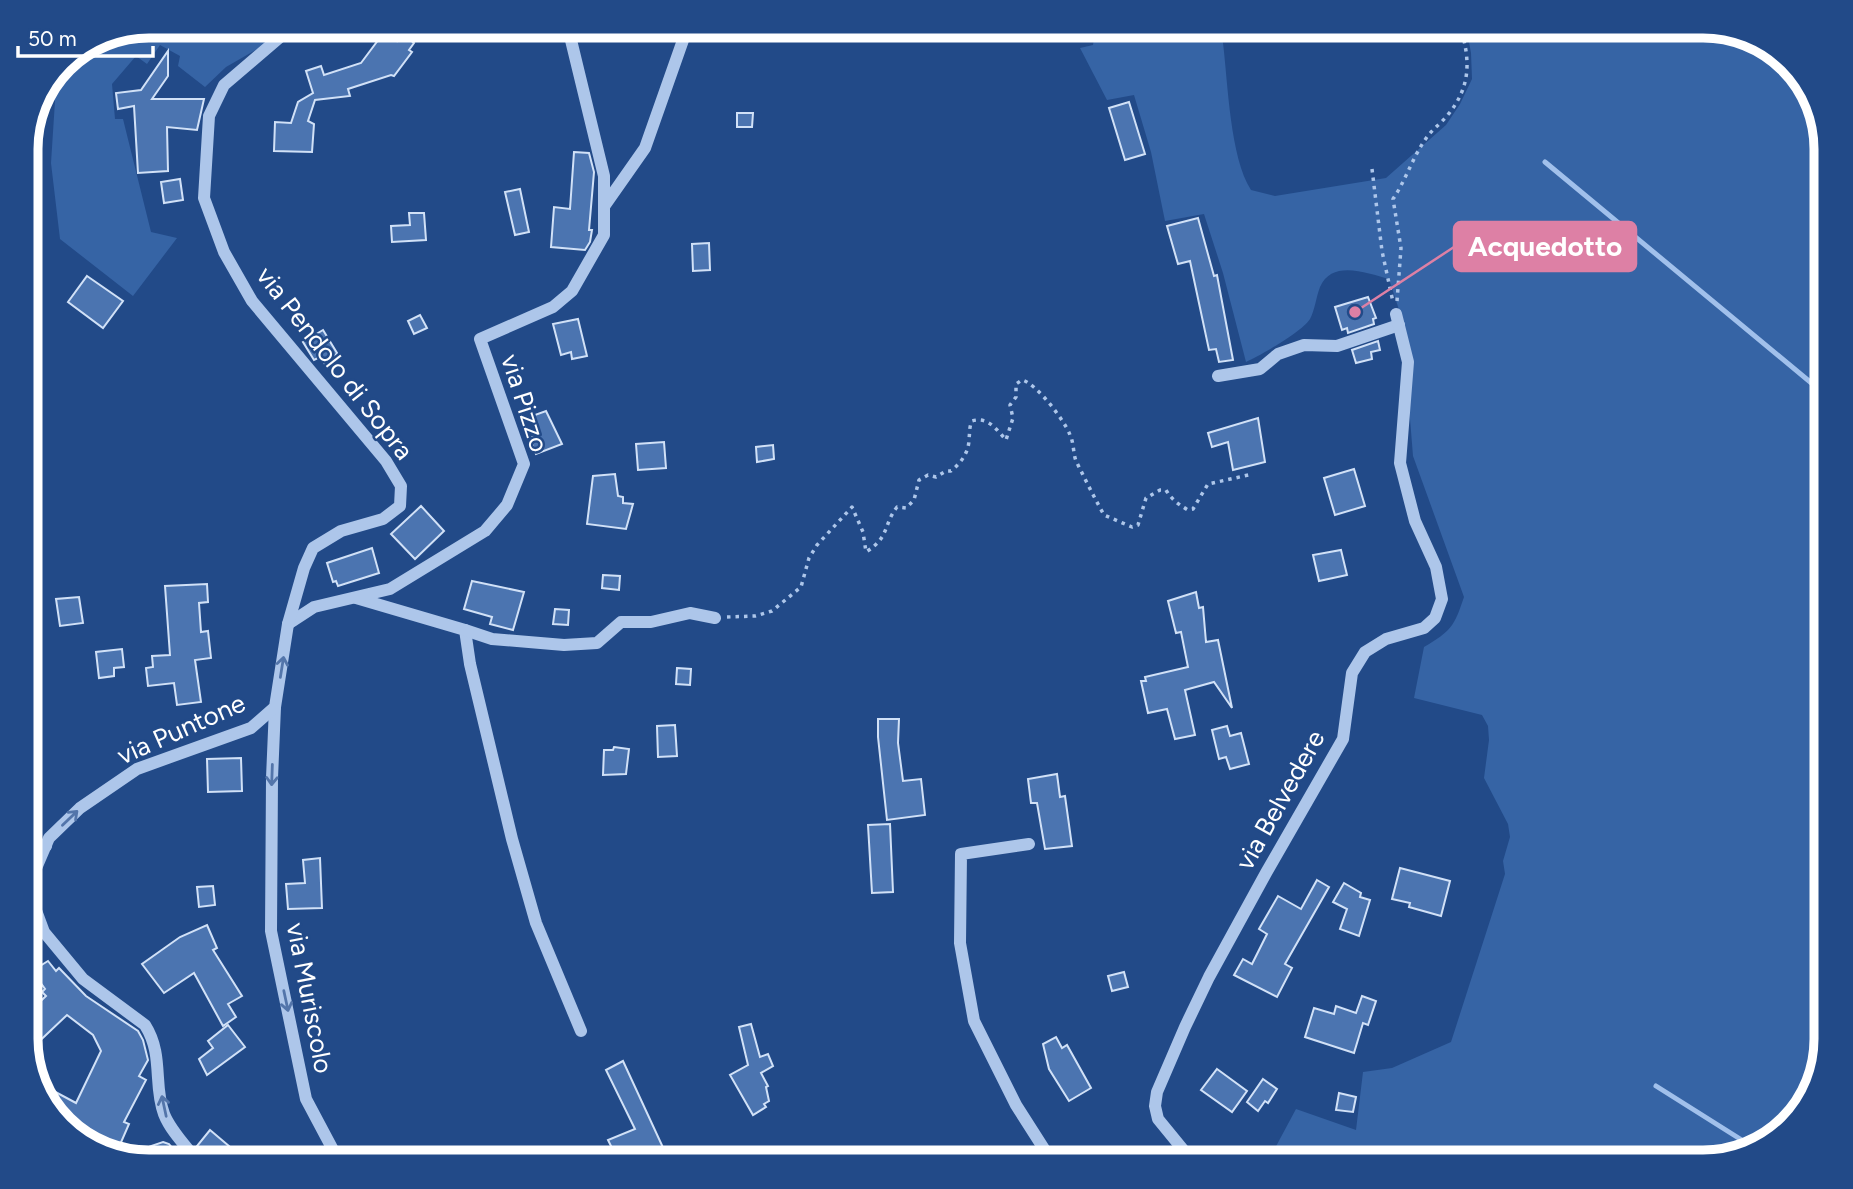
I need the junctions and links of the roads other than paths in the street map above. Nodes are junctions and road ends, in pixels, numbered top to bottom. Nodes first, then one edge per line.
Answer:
1 (279, 38) edge
2 (570, 38) edge
3 (684, 38) edge
4 (604, 206) junction
5 (1218, 376) dead end
6 (352, 597) junction
7 (715, 618) road end
8 (288, 624) junction
9 (465, 630) junction
10 (275, 707) junction
11 (1030, 844) dead end
12 (46, 846) junction
13 (39, 850) edge
14 (39, 862) edge
15 (39, 918) edge
16 (581, 1031) dead end
17 (191, 1151) edge
18 (334, 1151) edge
19 (1045, 1151) edge
20 (1184, 1151) edge

1 - 8 street, via Pendolo di Sopra
2 - 4 street, via Pizzo
3 - 4 street
4 - 6 street, via Pizzo
5 - 20 street, via Belvedere
6 - 8 street, via Pizzo
6 - 9 street
7 - 9 street
10 -> 8 street, via Puntone
9 - 16 street
12 -> 10 street, via Puntone
10 -> 18 street, via Muriscolo
11 - 19 street
12 - 13 street
14 -> 12 street, via Puntone
17 -> 15 street, via Puntone

